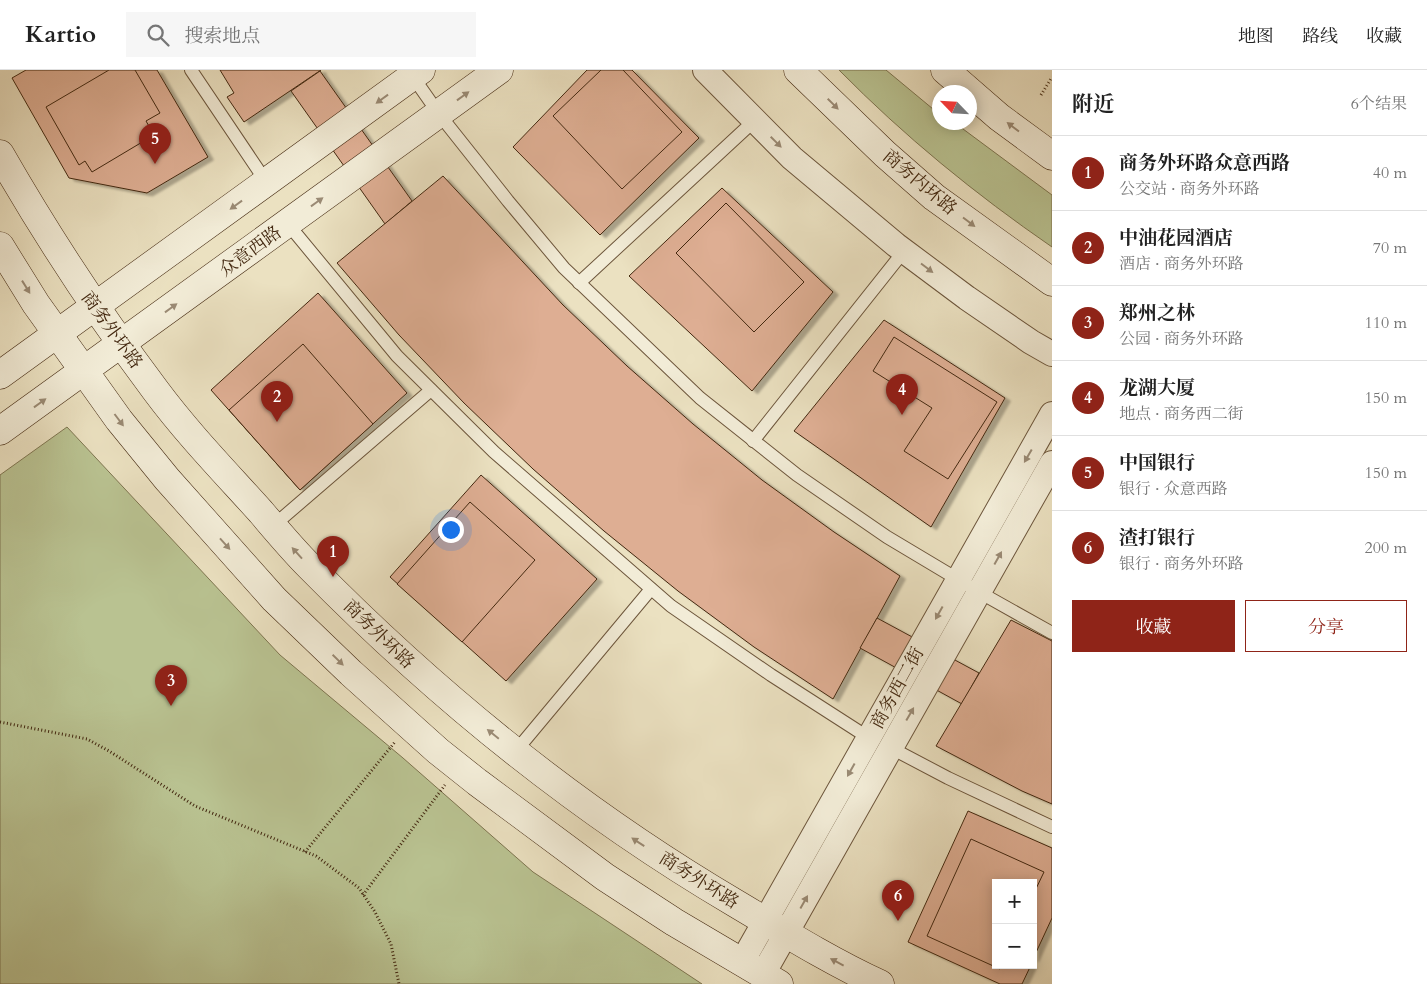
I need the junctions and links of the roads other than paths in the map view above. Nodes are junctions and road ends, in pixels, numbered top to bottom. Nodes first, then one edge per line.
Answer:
1 (191, 70) edge
2 (499, 70) edge
3 (705, 70) edge
4 (798, 70) edge
5 (946, 70) edge
6 (414, 72) edge
7 (439, 114) junction
8 (754, 120) junction
9 (0, 154) edge
10 (1052, 156) edge
11 (266, 183) junction
12 (288, 224) junction
13 (0, 246) edge
14 (904, 251) junction
15 (1052, 282) edge
16 (579, 283) junction
17 (96, 306) junction
18 (57, 334) junction
19 (122, 343) junction
20 (1052, 354) edge
21 (84, 371) junction
22 (0, 375) edge
23 (431, 390) junction
24 (1052, 414) edge
25 (0, 431) edge
26 (753, 440) junction
27 (1052, 463) edge
28 (273, 526) junction
29 (958, 580) junction
30 (651, 588) junction
31 (979, 592) junction
32 (1052, 633) edge
33 (869, 738) junction
34 (891, 748) junction
35 (515, 752) junction
36 (1052, 827) edge
37 (776, 927) junction
38 (761, 974) edge
39 (880, 984) edge

1 - 11 lane
7 -> 2 street, 众意西路
3 - 8 street
4 -> 15 street, 商务内环路
10 -> 5 street
6 - 7 lane
6 -> 11 street
12 -> 7 street, 众意西路
7 - 16 lane
8 -> 14 street
8 - 16 lane
9 - 17 street, 商务外环路
11 -> 17 street
19 -> 12 street, 众意西路
12 - 23 lane
13 -> 18 street
14 -> 20 street
14 - 26 lane
16 - 26 lane
17 - 18 street
17 - 19 street, 商务外环路
18 - 21 street
18 - 22 street
19 - 21 street, 众意西路
19 - 28 street, 商务外环路
25 -> 21 street, 众意西路
21 -> 38 street
23 - 28 lane
23 - 30 lane
24 -> 29 street, 商务西二街
26 - 29 lane
31 -> 27 street, 商务西二街
35 -> 28 street, 商务外环路
29 - 31 lane
29 -> 33 street, 商务西二街
30 - 33 lane
30 - 35 lane
31 - 32 lane
34 -> 31 street, 商务西二街
33 -> 37 street, 商务西二街
34 - 36 lane
37 -> 34 street, 商务西二街
37 -> 35 street, 商务外环路
37 - 38 street, 商务西二街
39 -> 37 street, 商务外环路

